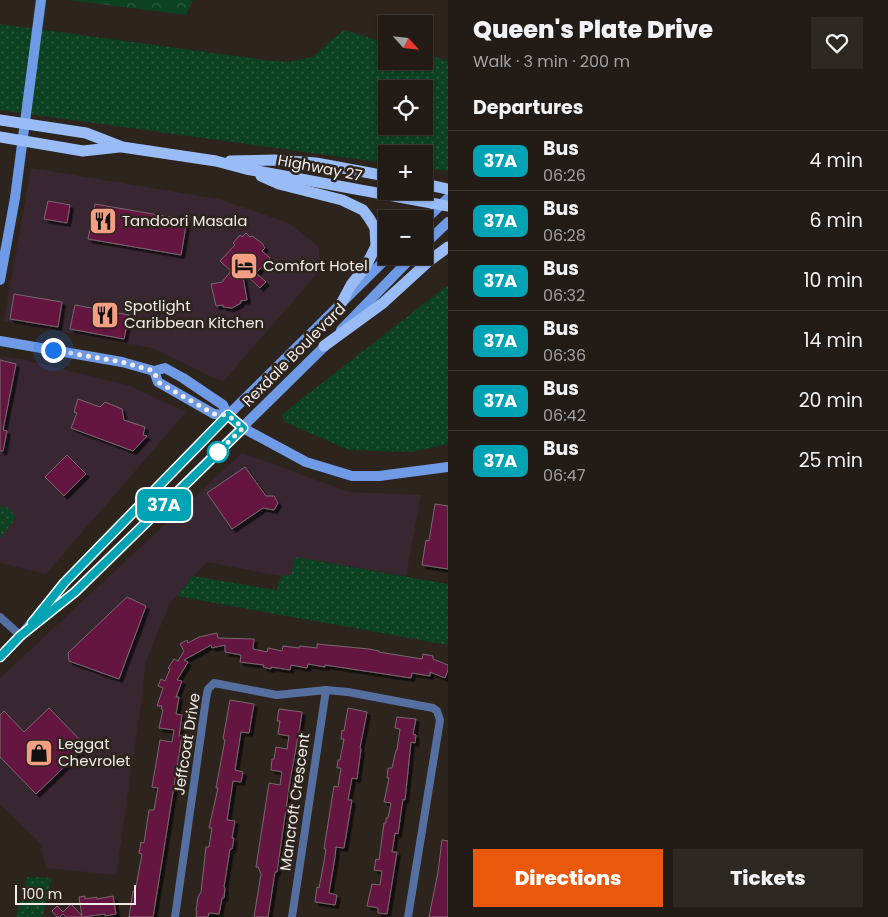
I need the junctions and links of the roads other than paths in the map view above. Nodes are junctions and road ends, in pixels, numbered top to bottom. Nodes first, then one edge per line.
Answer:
1 (41, 0) edge
2 (0, 120) edge
3 (24, 124) junction
4 (0, 138) edge
5 (22, 141) junction
6 (122, 147) junction
7 (216, 161) junction
8 (246, 169) junction
9 (378, 175) edge
10 (433, 186) edge
11 (448, 189) edge
12 (446, 203) edge
13 (433, 214) edge
14 (448, 222) edge
15 (433, 237) edge
16 (448, 247) edge
17 (379, 265) edge
18 (404, 265) edge
19 (0, 280) edge
20 (342, 302) junction
21 (0, 340) edge
22 (324, 346) junction
23 (154, 371) junction
24 (228, 415) junction
25 (243, 428) junction
26 (448, 467) edge
27 (0, 617) edge
28 (20, 636) junction
29 (0, 657) edge
30 (326, 690) junction
31 (175, 917) edge
32 (292, 917) edge
33 (408, 917) edge

1 - 3 main road
2 - 3 main road, Highway 27
3 - 5 main road
3 - 6 main road, Highway 27
4 - 5 main road, Highway 27
5 - 6 main road, Highway 27
5 - 19 main road
6 - 7 main road, Highway 27
7 - 8 main road, Highway 27
7 - 9 main road, Highway 27
8 - 12 main road, Highway 27
8 - 20 main road
10 - 11 main road
12 - 13 main road
14 - 15 main road
16 - 22 main road
17 - 20 main road, Rexdale Boulevard
18 - 22 main road, Rexdale Boulevard
20 - 24 main road, Rexdale Boulevard
21 - 23 main road
22 - 25 main road, Rexdale Boulevard
23 - 24 main road
23 - 24 main road
24 - 25 main road
24 - 28 main road, Rexdale Boulevard
25 - 26 main road
25 - 28 main road, Rexdale Boulevard
27 - 28 street
28 - 29 main road, Rexdale Boulevard
30 - 31 street, Jeffcoat Drive
30 - 32 street, Mancroft Crescent
30 - 33 street, Jeffcoat Drive

